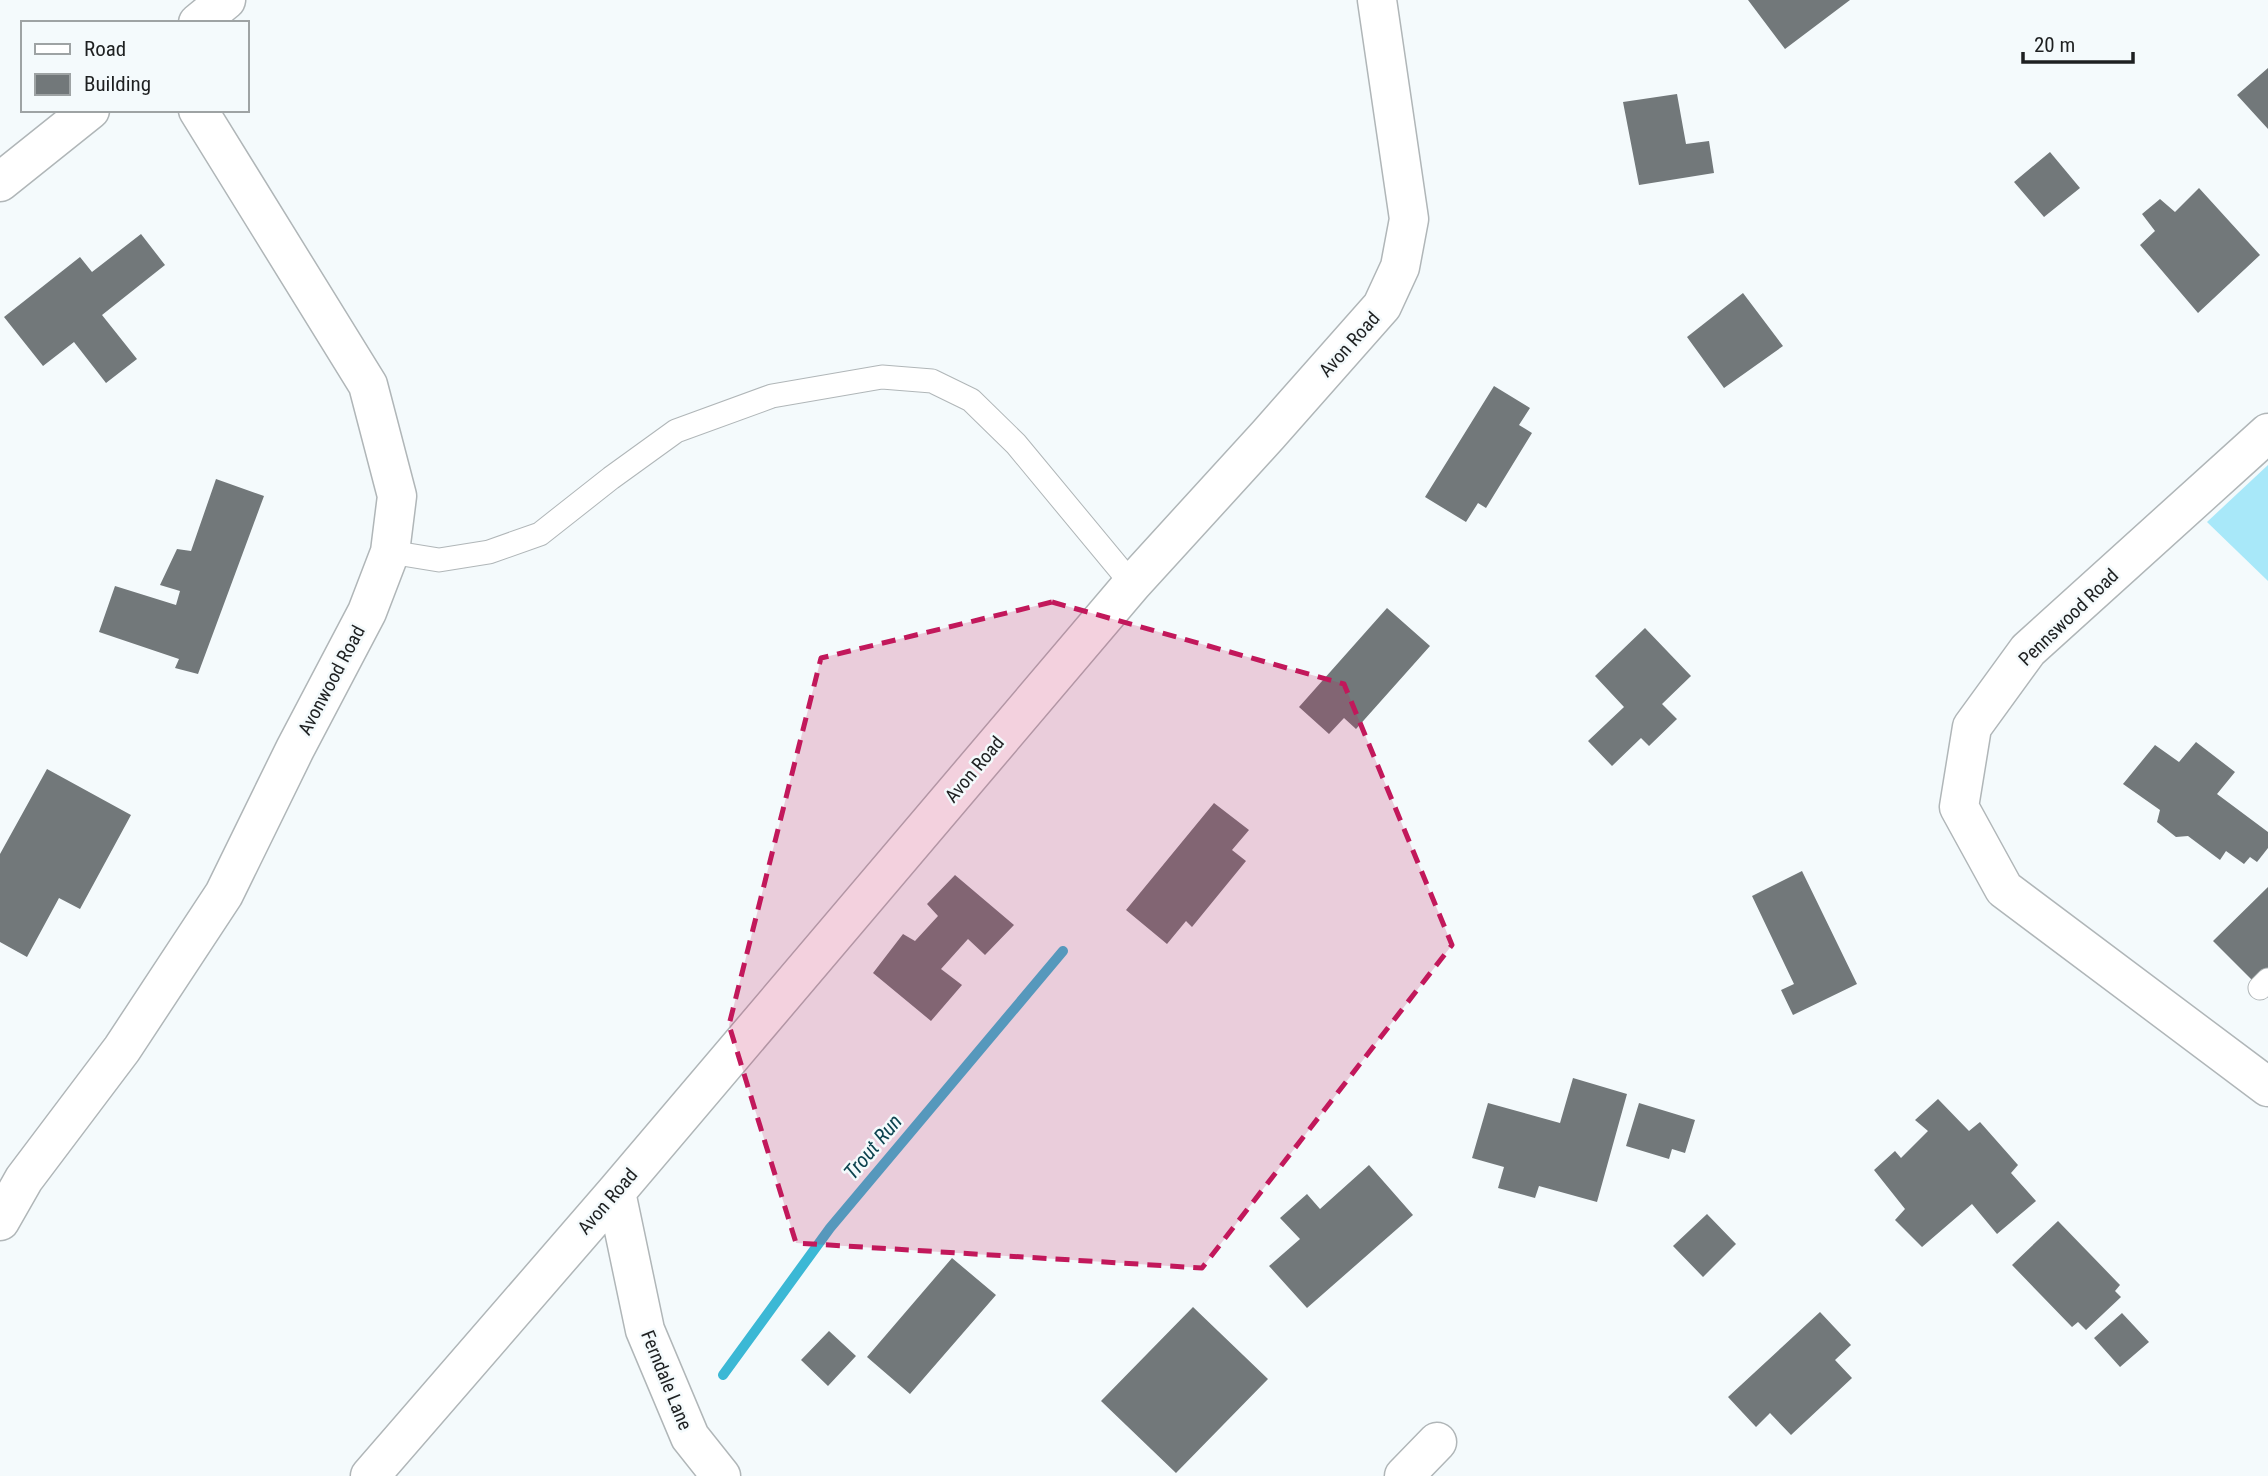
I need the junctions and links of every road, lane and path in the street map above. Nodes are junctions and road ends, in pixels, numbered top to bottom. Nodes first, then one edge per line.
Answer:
1 (226, 0) edge
2 (1377, 0) edge
3 (200, 21) edge
4 (88, 112) edge
5 (199, 112) edge
6 (0, 182) edge
7 (2268, 433) edge
8 (390, 552) junction
9 (1132, 584) junction
10 (2268, 1087) edge
11 (616, 1192) junction
12 (0, 1222) edge
13 (1437, 1442) dead end
14 (370, 1476) edge
15 (721, 1476) edge
16 (1404, 1476) edge

1 - 3 street
2 - 9 street, Avon Road
4 - 6 street
5 - 8 street, Avonwood Road
7 - 10 street, Pennswood Road
8 - 9 lane
8 - 12 street, Avonwood Road
9 - 11 street, Avon Road
11 - 14 street, Avon Road
11 - 15 street, Ferndale Lane
13 - 16 street

